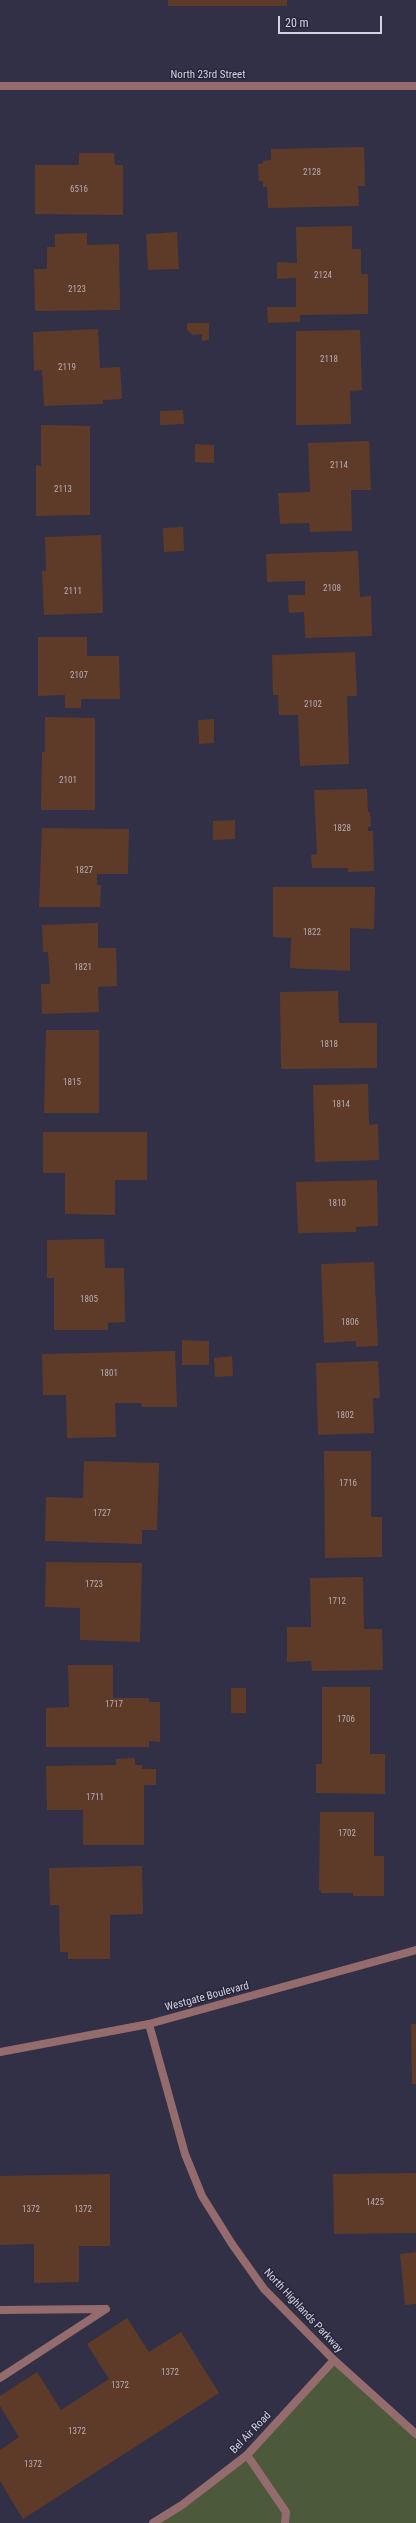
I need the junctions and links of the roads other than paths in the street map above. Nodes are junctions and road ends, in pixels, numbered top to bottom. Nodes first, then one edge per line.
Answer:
1 (0, 86) edge
2 (416, 86) edge
3 (416, 1950) edge
4 (149, 2024) junction
5 (0, 2052) edge
6 (0, 2310) edge
7 (334, 2360) junction
8 (0, 2378) edge
9 (416, 2434) edge
10 (248, 2455) junction
11 (153, 2523) edge
12 (285, 2523) edge

1 - 2 street, North 23rd Street
3 - 4 street, Westgate Boulevard
4 - 5 street, Westgate Boulevard
4 - 7 street, North Highlands Parkway
6 - 8 street
7 - 9 street, North Highlands Parkway
7 - 10 street, Bel Air Road
10 - 11 street, Bel Air Road
10 - 12 street

